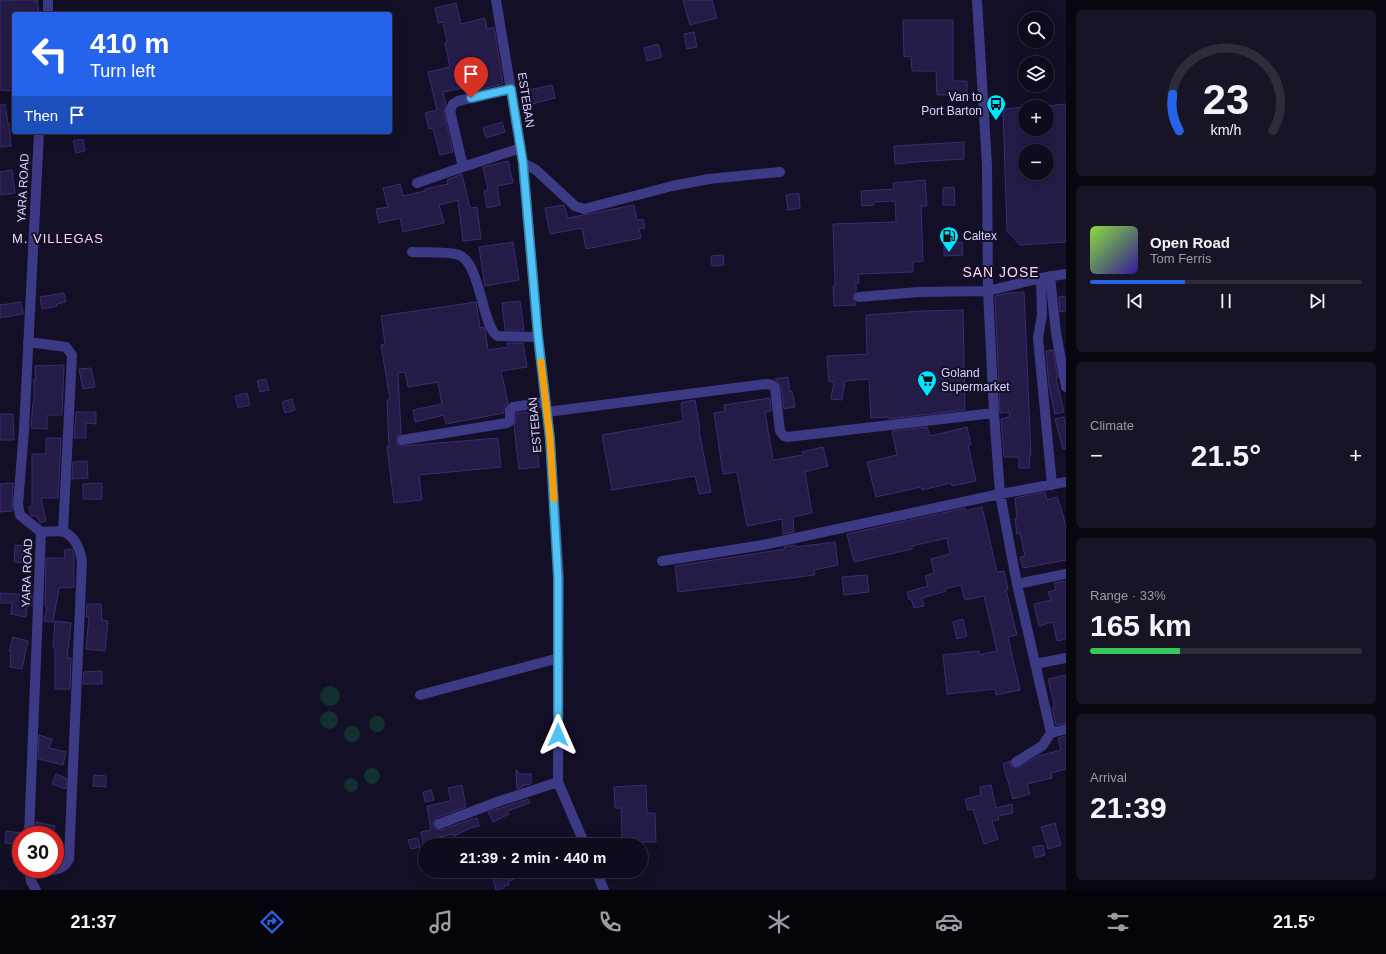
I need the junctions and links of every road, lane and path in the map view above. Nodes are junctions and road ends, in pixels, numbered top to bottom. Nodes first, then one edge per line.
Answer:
1 (48, 0) edge
2 (496, 0) edge
3 (977, 0) edge
4 (48, 12) edge
5 (511, 89) junction
6 (39, 134) edge
7 (521, 148) junction
8 (523, 163) junction
9 (463, 168) junction
10 (780, 172) dead end
11 (417, 183) dead end
12 (412, 252) dead end
13 (1066, 274) edge
14 (1045, 277) junction
15 (988, 291) junction
16 (859, 297) dead end
17 (538, 336) junction
18 (28, 342) junction
19 (1066, 387) edge
20 (547, 407) junction
21 (994, 413) junction
22 (402, 440) dead end
23 (1066, 482) edge
24 (1052, 485) junction
25 (1000, 494) junction
26 (41, 532) junction
27 (63, 532) junction
28 (662, 561) dead end
29 (1066, 574) edge
30 (1017, 584) junction
31 (559, 658) junction
32 (1066, 658) edge
33 (1035, 664) junction
34 (420, 695) dead end
35 (1066, 729) edge
36 (1051, 733) junction
37 (1016, 762) dead end
38 (558, 782) junction
39 (439, 824) dead end
40 (29, 826) edge
41 (582, 838) edge
42 (64, 866) edge
43 (30, 878) edge
44 (599, 878) edge
45 (36, 890) edge
46 (604, 890) edge

1 - 4 street
2 - 5 street, ESTEBAN
3 - 15 street
5 - 7 street, ESTEBAN
5 - 9 street
6 - 18 street, YARA ROAD
7 - 8 street, ESTEBAN
7 - 9 street
8 - 10 street
8 - 17 street, ESTEBAN
9 - 11 street
12 - 17 street
13 - 14 street
14 - 15 street
14 - 19 street
14 - 24 street
15 - 16 street
15 - 21 street
17 - 20 street, ESTEBAN
18 - 26 street, YARA ROAD
18 - 27 street
20 - 21 street
20 - 22 street
20 - 31 street, ESTEBAN
21 - 25 street
23 - 24 street
24 - 25 street
25 - 28 street
25 - 30 street
26 - 27 street
26 - 40 street, YARA ROAD
27 - 42 street
29 - 30 street
30 - 33 street
31 - 34 street
31 - 38 street, ESTEBAN
32 - 33 street
33 - 36 street
35 - 36 street
36 - 37 street
38 - 39 street
38 - 41 street, ESTEBAN
43 - 45 street
44 - 46 street

